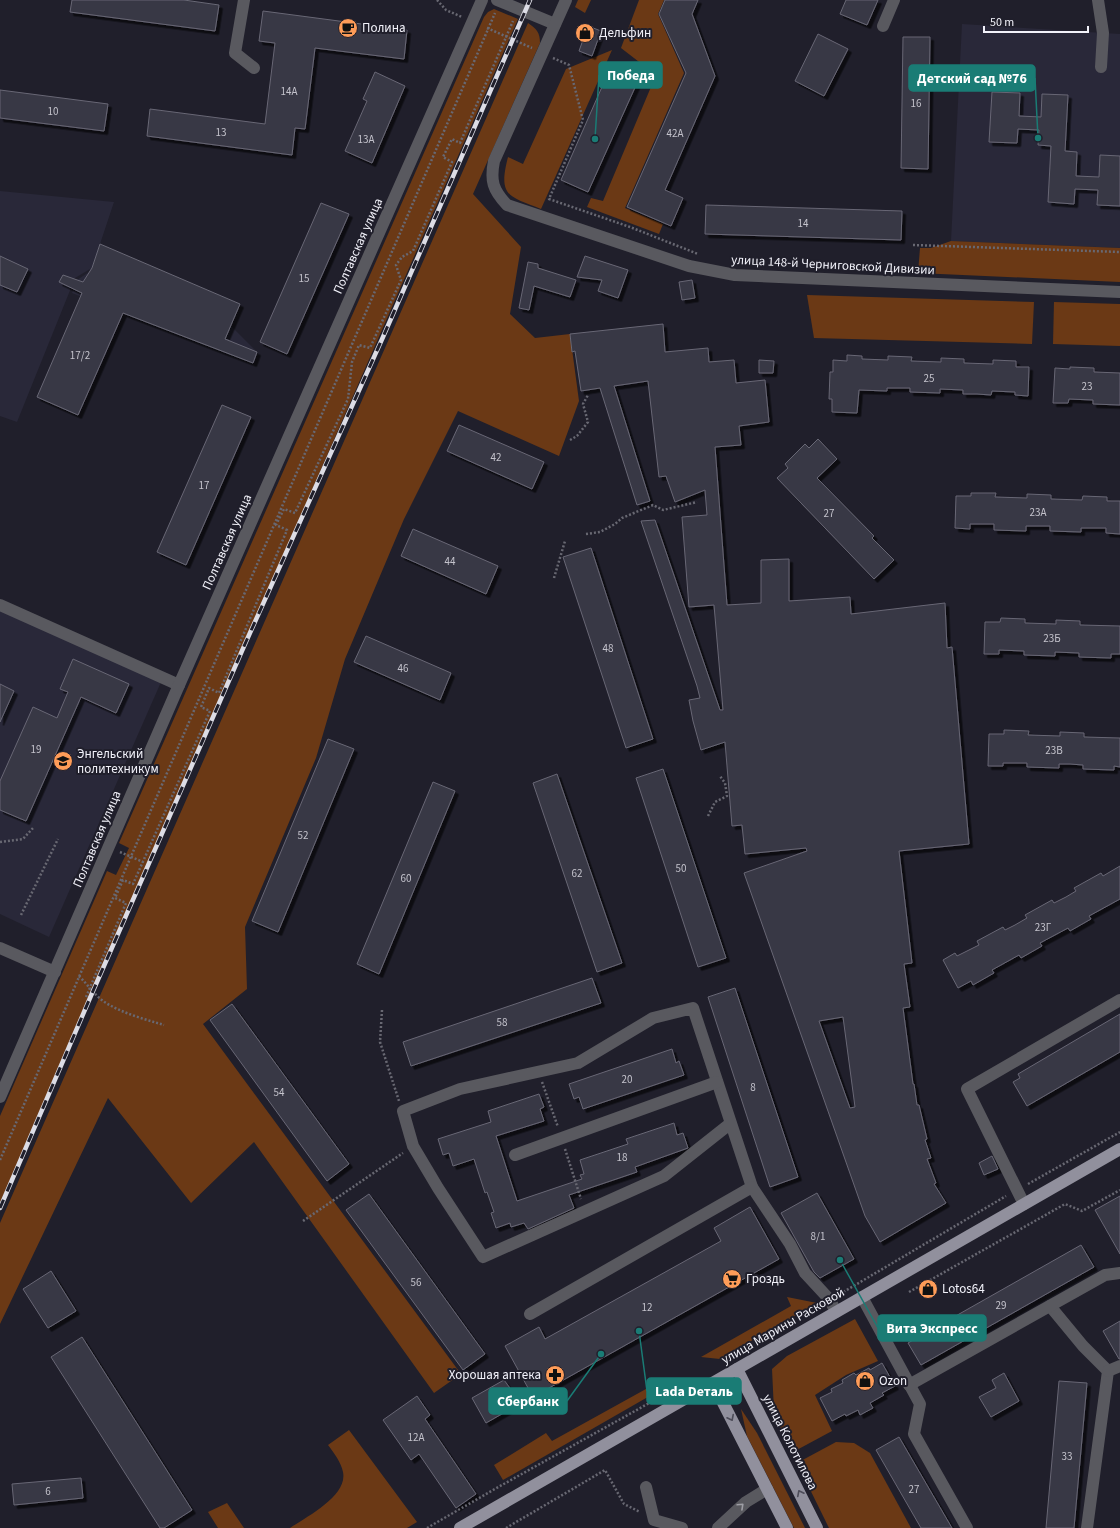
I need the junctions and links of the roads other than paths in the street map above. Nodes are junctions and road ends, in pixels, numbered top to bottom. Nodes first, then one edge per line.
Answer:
1 (244, 0) edge
2 (482, 0) edge
3 (566, 0) edge
4 (894, 0) edge
5 (1098, 0) edge
6 (498, 1) edge
7 (555, 24) junction
8 (883, 26) dead end
9 (1101, 67) dead end
10 (254, 68) dead end
11 (1120, 292) edge
12 (0, 605) edge
13 (179, 685) junction
14 (0, 948) edge
15 (55, 972) junction
16 (1120, 1000) edge
17 (717, 1082) junction
18 (0, 1097) edge
19 (730, 1123) junction
20 (1120, 1149) edge
21 (515, 1155) dead end
22 (752, 1187) junction
23 (1024, 1204) junction
24 (1120, 1273) edge
25 (862, 1297) junction
26 (1050, 1306) junction
27 (836, 1312) junction
28 (530, 1314) dead end
29 (1120, 1366) edge
30 (737, 1369) junction
31 (1108, 1371) junction
32 (713, 1383) junction
33 (909, 1385) junction
34 (646, 1487) dead end
35 (767, 1489) junction
36 (460, 1528) edge
37 (682, 1528) edge
38 (718, 1528) edge
39 (787, 1528) edge
40 (817, 1528) edge
41 (967, 1528) edge
42 (1087, 1528) edge

1 - 10 street
2 - 13 street, Полтавская улица
3 - 7 street
4 - 8 street
5 - 9 street
6 - 7 street
7 - 11 street, улица 148-й Черниговской Дивизии
12 - 13 street
13 - 15 street, Полтавская улица
14 - 15 street
15 - 18 street, Полтавская улица
16 - 23 street
17 - 19 street
17 - 19 street
17 - 21 street
19 - 22 street
20 - 23 main road, улица Марины Расковой
22 - 27 street
22 - 28 street
23 - 25 main road, улица Марины Расковой
24 - 26 street
25 - 27 main road, улица Марины Расковой
25 - 33 street
26 - 31 street
26 - 33 street
27 - 30 main road, улица Марины Расковой
29 - 31 street
30 - 32 main road, улица Марины Расковой
40 -> 30 main road, улица Колотилова
31 - 42 street
32 -> 35 main road
32 - 36 main road, улица Марины Расковой
33 - 41 street
34 - 37 street
38 -> 35 street
35 - 39 main road

